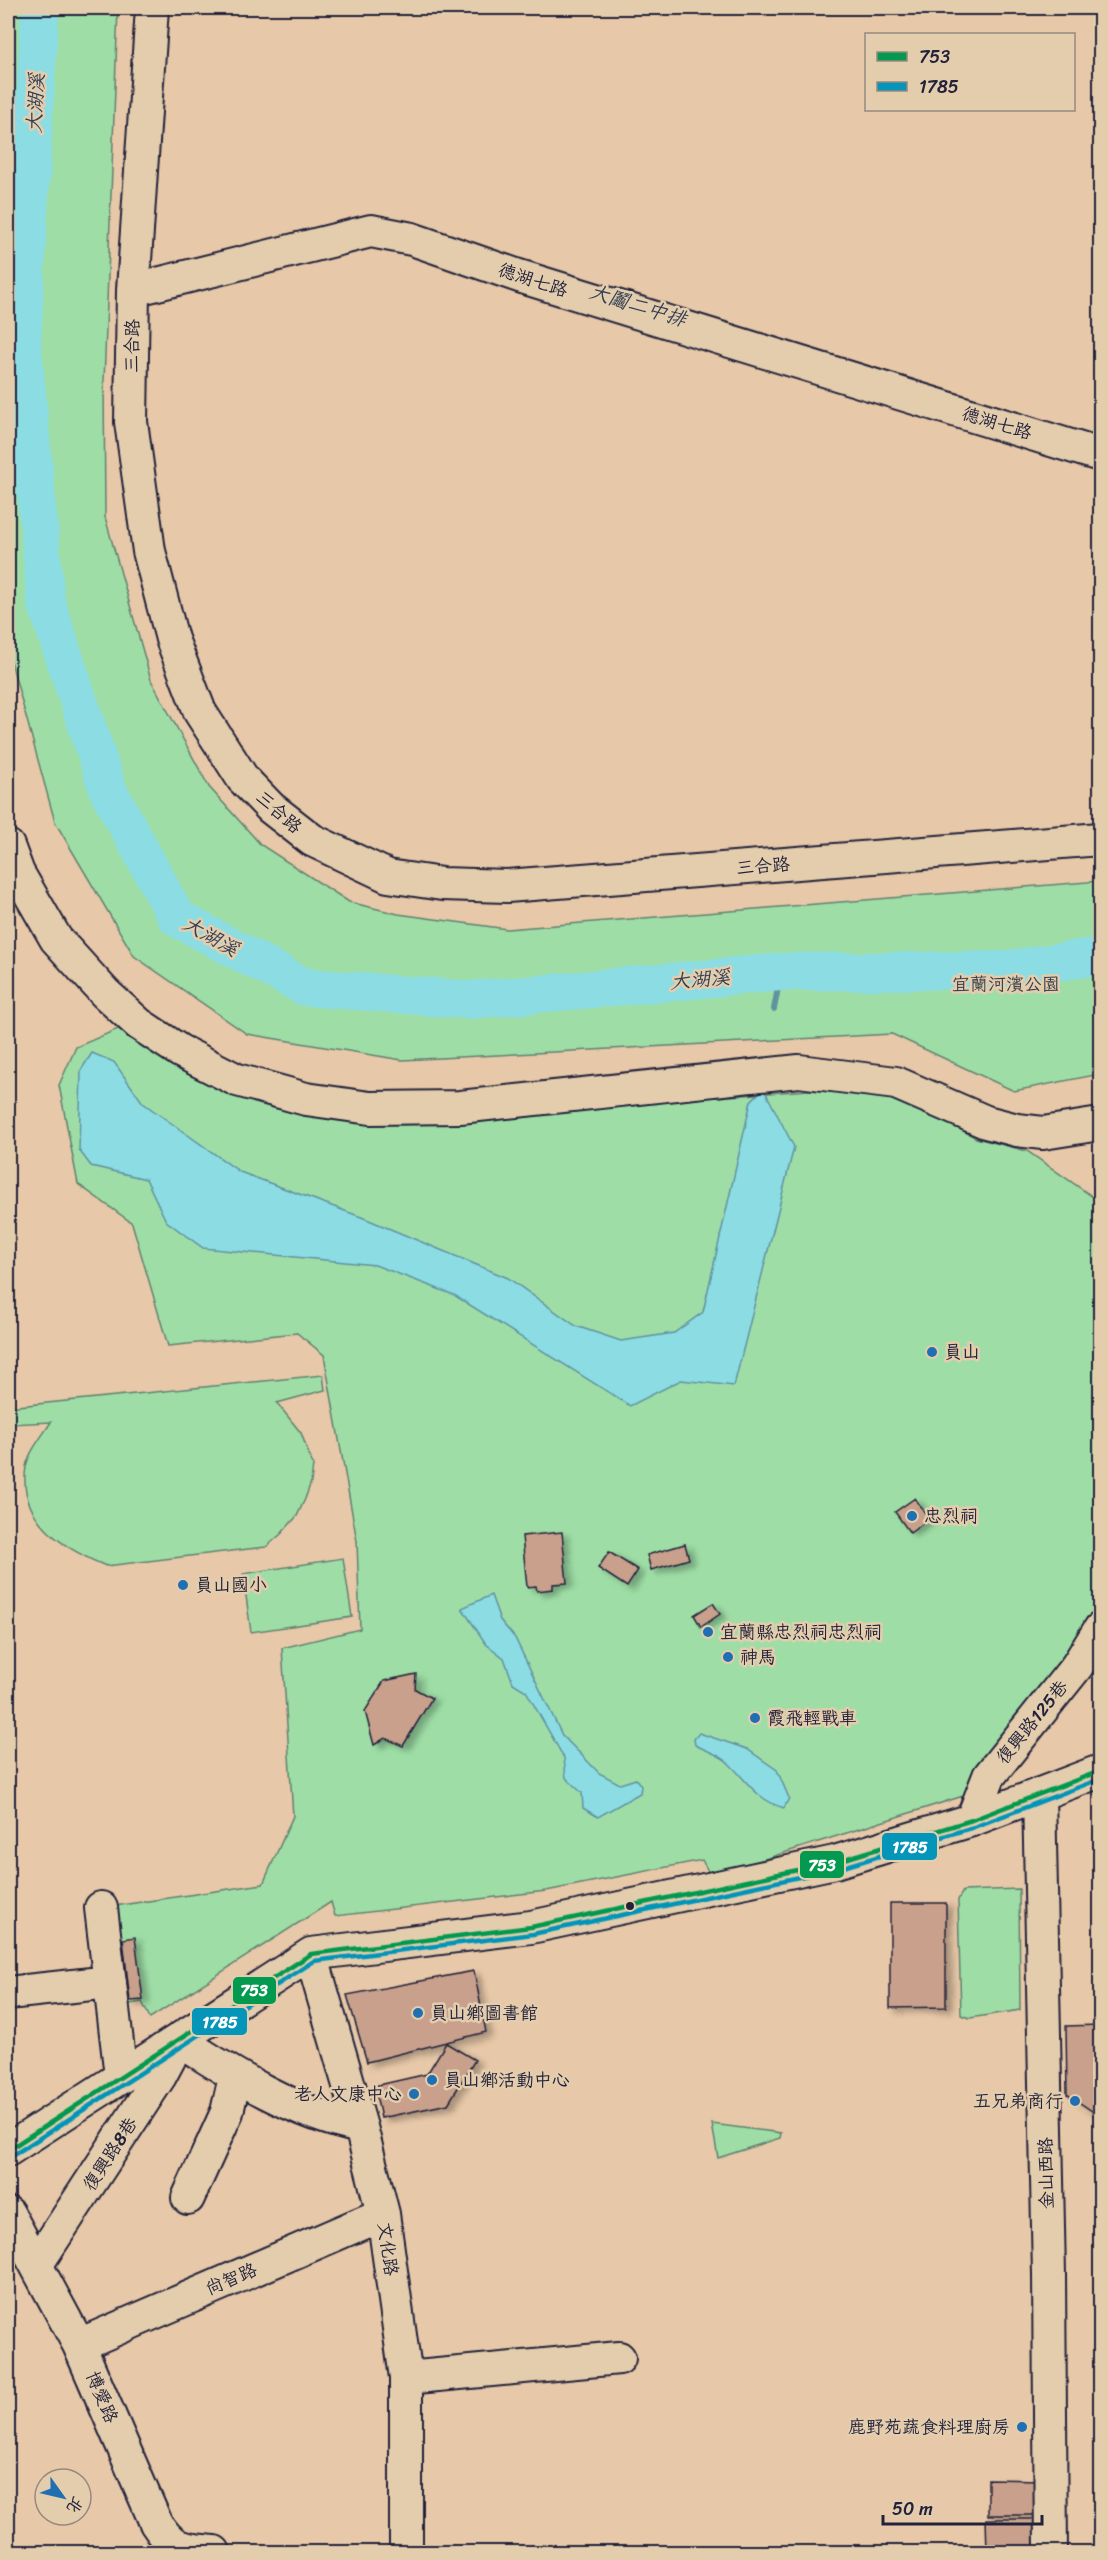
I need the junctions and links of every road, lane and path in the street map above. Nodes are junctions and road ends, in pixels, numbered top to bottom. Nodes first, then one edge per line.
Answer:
1 (152, 8) edge
2 (133, 290) junction
3 (1101, 455) edge
4 (1101, 839) edge
5 (8, 846) edge
6 (1101, 1124) edge
7 (1101, 1629) edge
8 (1101, 1771) edge
9 (1039, 1794) junction
10 (972, 1820) junction
11 (101, 1908) dead end
12 (311, 1954) junction
13 (110, 1982) junction
14 (8, 1994) edge
15 (179, 2040) junction
16 (121, 2076) junction
17 (235, 2077) junction
18 (361, 2127) junction
19 (8, 2150) edge
20 (188, 2198) dead end
21 (8, 2213) edge
22 (383, 2214) junction
23 (37, 2265) junction
24 (79, 2345) junction
25 (619, 2358) dead end
26 (406, 2378) junction
27 (214, 2553) edge
28 (406, 2553) edge
29 (1052, 2553) edge

1 - 2 street, 三合路
2 - 3 street, 德湖七路
2 - 4 street, 三合路
5 - 6 street
7 - 10 street, 復興路125巷
8 - 9 street
9 - 10 street
9 - 29 street, 金山西路
10 - 12 street
11 - 13 street
12 - 15 street
12 - 18 street, 文化路
13 - 14 street
13 - 16 street
15 - 16 street
15 - 17 street
15 - 23 street, 復興路8巷
16 - 19 street
17 - 18 street
17 - 20 street
18 - 22 street, 文化路
21 - 23 street, 博愛路
22 - 24 street, 尚智路
22 - 26 street, 文化路
23 - 24 street, 博愛路
24 - 27 street, 博愛路
25 - 26 street
26 - 28 street, 文化路

